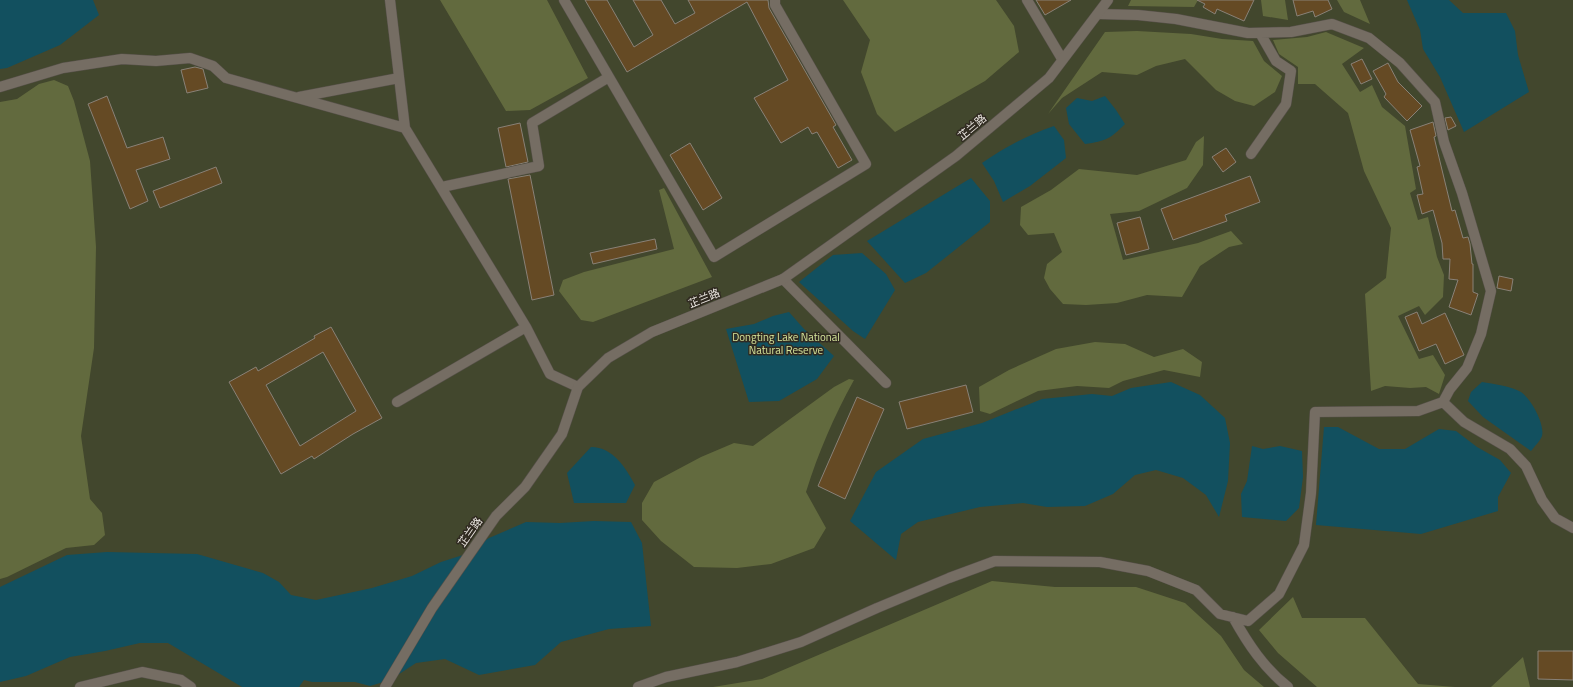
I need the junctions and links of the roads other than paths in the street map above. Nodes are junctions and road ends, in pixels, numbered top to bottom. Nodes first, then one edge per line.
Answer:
1 (390, 0) edge
2 (564, 0) edge
3 (776, 0) edge
4 (1026, 0) edge
5 (1108, 0) edge
6 (1098, 14) junction
7 (1260, 33) junction
8 (1062, 59) junction
9 (609, 76) junction
10 (399, 78) junction
11 (0, 87) edge
12 (297, 98) junction
13 (405, 128) junction
14 (1251, 154) dead end
15 (442, 187) junction
16 (783, 279) junction
17 (526, 327) junction
18 (886, 384) dead end
19 (578, 387) junction
20 (397, 402) dead end
21 (1443, 402) junction
22 (1573, 528) edge
23 (1232, 617) junction
24 (80, 687) edge
25 (191, 687) edge
26 (385, 687) edge
27 (638, 687) edge
28 (1288, 687) edge

1 - 10 street
2 - 9 street
3 - 9 street
4 - 8 street
5 - 6 street, 芷兰路
6 - 7 street
6 - 8 street, 芷兰路
7 - 14 street
7 - 21 street
8 - 16 street, 芷兰路
9 - 15 street
10 - 12 street
10 - 13 street
11 - 12 street
12 - 13 street
13 - 15 street
15 - 17 street
16 - 18 street
16 - 19 street, 芷兰路
17 - 19 street
17 - 20 street
19 - 26 street, 芷兰路
21 - 22 street
21 - 23 street
23 - 27 street
23 - 28 street
24 - 25 street

